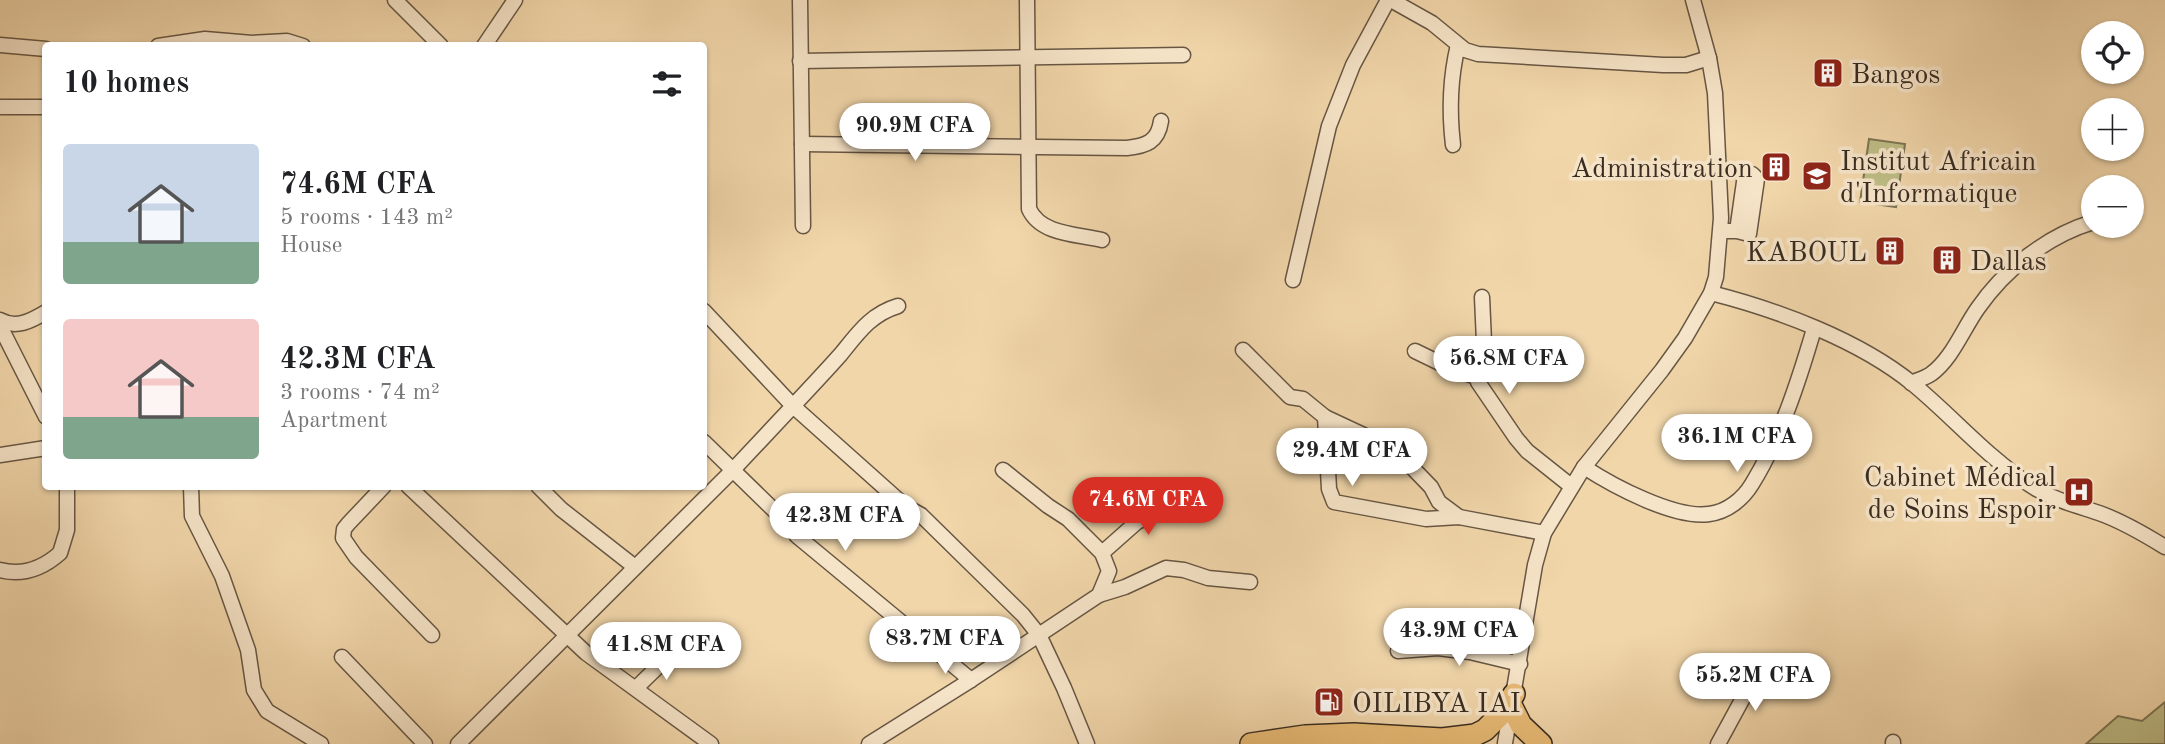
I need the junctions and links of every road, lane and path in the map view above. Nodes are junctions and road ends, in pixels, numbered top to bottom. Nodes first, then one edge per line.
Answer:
1 (395, 0) edge
2 (515, 0) edge
3 (800, 0) edge
4 (1027, 0) edge
5 (1389, 0) edge
6 (1693, 0) edge
7 (185, 42) edge
8 (233, 42) edge
9 (437, 42) edge
10 (487, 42) edge
11 (0, 45) edge
12 (1458, 45) junction
13 (42, 49) edge
14 (1183, 55) dead end
15 (1028, 57) junction
16 (1709, 58) junction
17 (800, 61) junction
18 (0, 107) edge
19 (42, 107) edge
20 (1161, 121) dead end
21 (802, 144) junction
22 (1453, 145) dead end
23 (1028, 146) junction
24 (803, 226) dead end
25 (2081, 227) edge
26 (1721, 231) junction
27 (1737, 231) dead end
28 (1102, 240) dead end
29 (1293, 280) dead end
30 (1710, 293) junction
31 (1482, 297) dead end
32 (898, 306) dead end
33 (42, 314) edge
34 (707, 314) edge
35 (0, 320) edge
36 (0, 326) edge
37 (1814, 329) junction
38 (1244, 351) dead end
39 (1415, 351) dead end
40 (1476, 377) junction
41 (1912, 383) junction
42 (793, 406) junction
43 (42, 409) edge
44 (1325, 417) junction
45 (707, 445) edge
46 (42, 449) edge
47 (0, 455) edge
48 (1584, 467) junction
49 (1003, 470) dead end
50 (732, 472) junction
51 (1571, 486) junction
52 (67, 490) edge
53 (191, 490) edge
54 (380, 490) edge
55 (412, 490) edge
56 (542, 490) edge
57 (1180, 501) dead end
58 (1459, 517) junction
59 (1544, 533) junction
60 (2165, 547) edge
61 (1102, 553) junction
62 (635, 567) junction
63 (0, 570) edge
64 (1250, 582) dead end
65 (1099, 595) junction
66 (432, 635) dead end
67 (1039, 635) junction
68 (566, 636) junction
69 (1398, 651) dead end
70 (671, 654) dead end
71 (342, 657) dead end
72 (1520, 664) junction
73 (1761, 665) dead end
74 (971, 680) junction
75 (636, 688) junction
76 (1512, 708) junction
77 (1435, 741) edge
78 (321, 744) edge
79 (425, 744) edge
80 (458, 744) edge
81 (711, 744) edge
82 (869, 744) edge
83 (1087, 744) edge
84 (1251, 744) edge
85 (1359, 744) edge
86 (1478, 744) edge
87 (1504, 744) edge
88 (1541, 744) edge
89 (1718, 744) edge

1 - 9 street
2 - 10 street
3 - 17 street
4 - 15 street
5 - 12 street
5 - 29 street
6 - 16 street
7 - 8 street
11 - 13 street
12 - 16 street
12 - 22 street
14 - 15 street
15 - 17 street
15 - 23 street
16 - 26 street
17 - 21 street
18 - 19 street
20 - 23 street
21 - 23 street
21 - 24 street
23 - 28 street
25 - 41 street
26 - 27 street
26 - 30 street
30 - 37 street
30 - 48 street
31 - 40 street
32 - 42 street
33 - 35 street
34 - 42 street
36 - 43 street
37 - 41 street
37 - 48 street
38 - 44 street
39 - 40 street
40 - 51 street
41 - 60 street
42 - 50 street
42 - 67 street
44 - 58 street
44 - 58 street
45 - 50 street
46 - 47 street
48 - 51 street
49 - 61 street
50 - 62 street
50 - 74 street
51 - 59 street
52 - 63 street
53 - 78 street
54 - 66 street
55 - 68 street
56 - 62 street
57 - 61 street
58 - 59 street
59 - 72 street
61 - 65 street
62 - 68 street
64 - 65 street
65 - 67 street
67 - 74 street
67 - 83 street
68 - 75 street
68 - 80 street
69 - 72 street
70 - 75 street
71 - 79 street
72 - 76 street
73 - 89 street
74 - 82 street
75 - 81 street
76 - 77 highway
76 - 87 street
76 - 88 highway
77 - 84 highway
77 - 85 highway
77 - 86 highway

